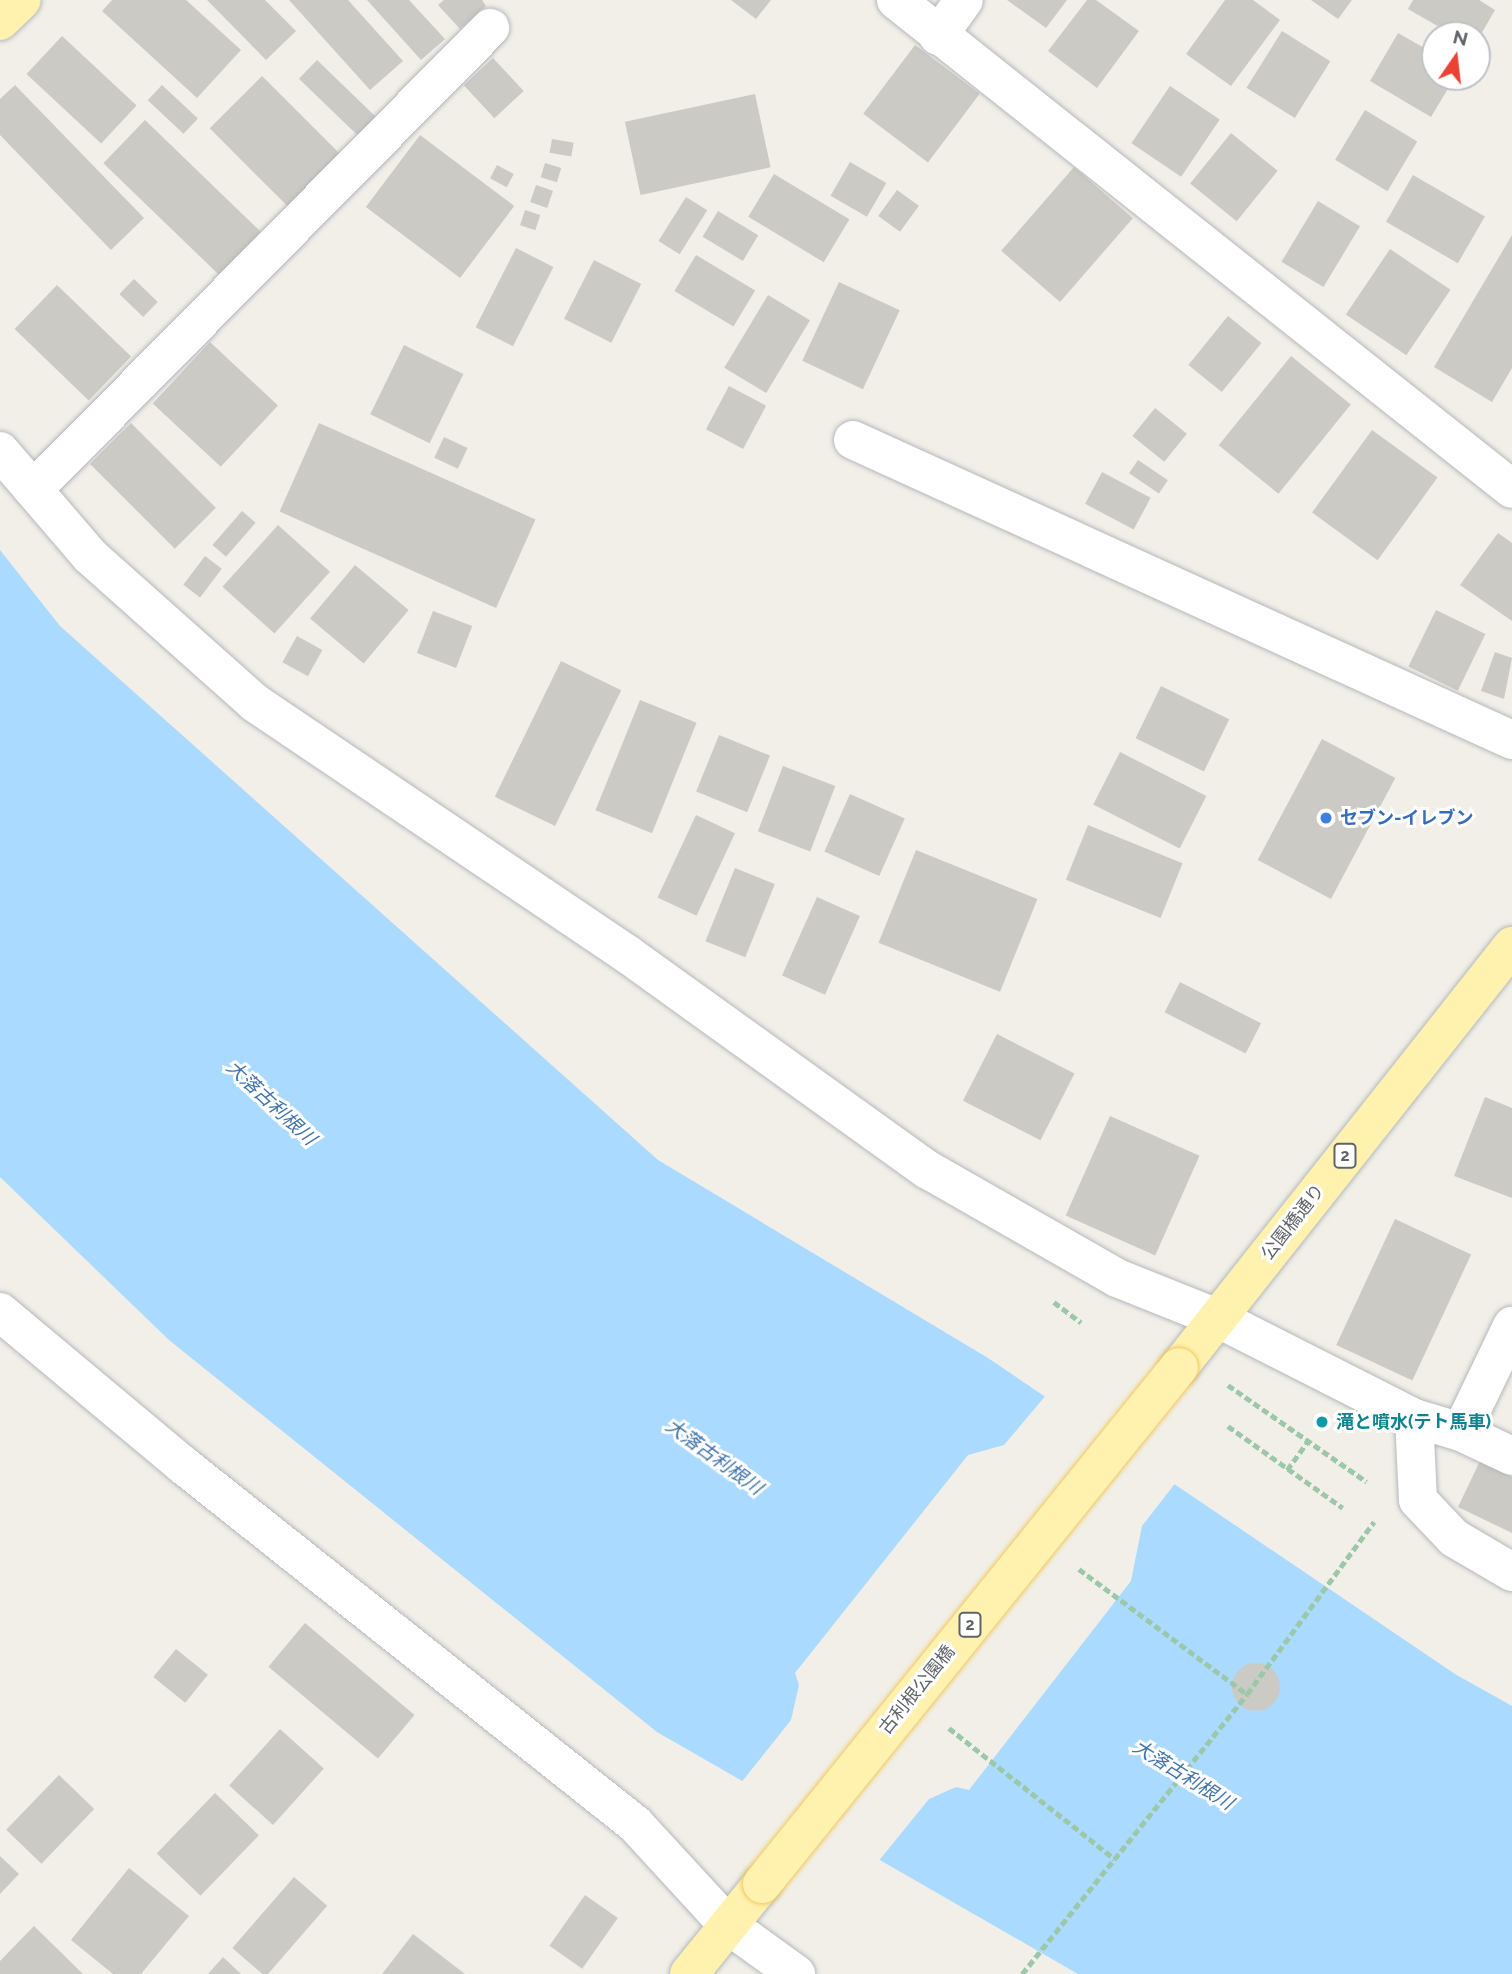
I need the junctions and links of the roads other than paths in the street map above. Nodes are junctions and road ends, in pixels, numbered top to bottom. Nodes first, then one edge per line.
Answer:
1 (22, 0) edge
2 (897, 0) edge
3 (964, 0) edge
4 (0, 21) edge
5 (490, 28) dead end
6 (938, 36) junction
7 (853, 440) dead end
8 (0, 451) edge
9 (1512, 489) edge
10 (33, 490) junction
11 (1512, 740) edge
12 (1512, 946) edge
13 (0, 1312) edge
14 (1217, 1318) junction
15 (1512, 1326) edge
16 (1179, 1367) joint
17 (1414, 1418) junction
18 (1461, 1432) junction
19 (1512, 1456) edge
20 (1512, 1572) edge
21 (728, 1925) junction
22 (689, 1974) edge
23 (796, 1974) edge

1 - 4 main road
2 - 6 street
3 - 6 street
5 - 10 street
6 - 9 street
7 - 11 street
8 - 10 street
10 - 14 street
12 - 14 main road, 公園橋通り / 2
13 - 21 street
14 - 16 main road, 公園橋通り / 2
14 - 17 street
15 - 18 street
16 - 21 main road, 古利根公園橋 / 2, bridge
17 - 18 street
17 - 20 street
18 - 19 street
21 - 22 main road, 2
21 - 23 street

